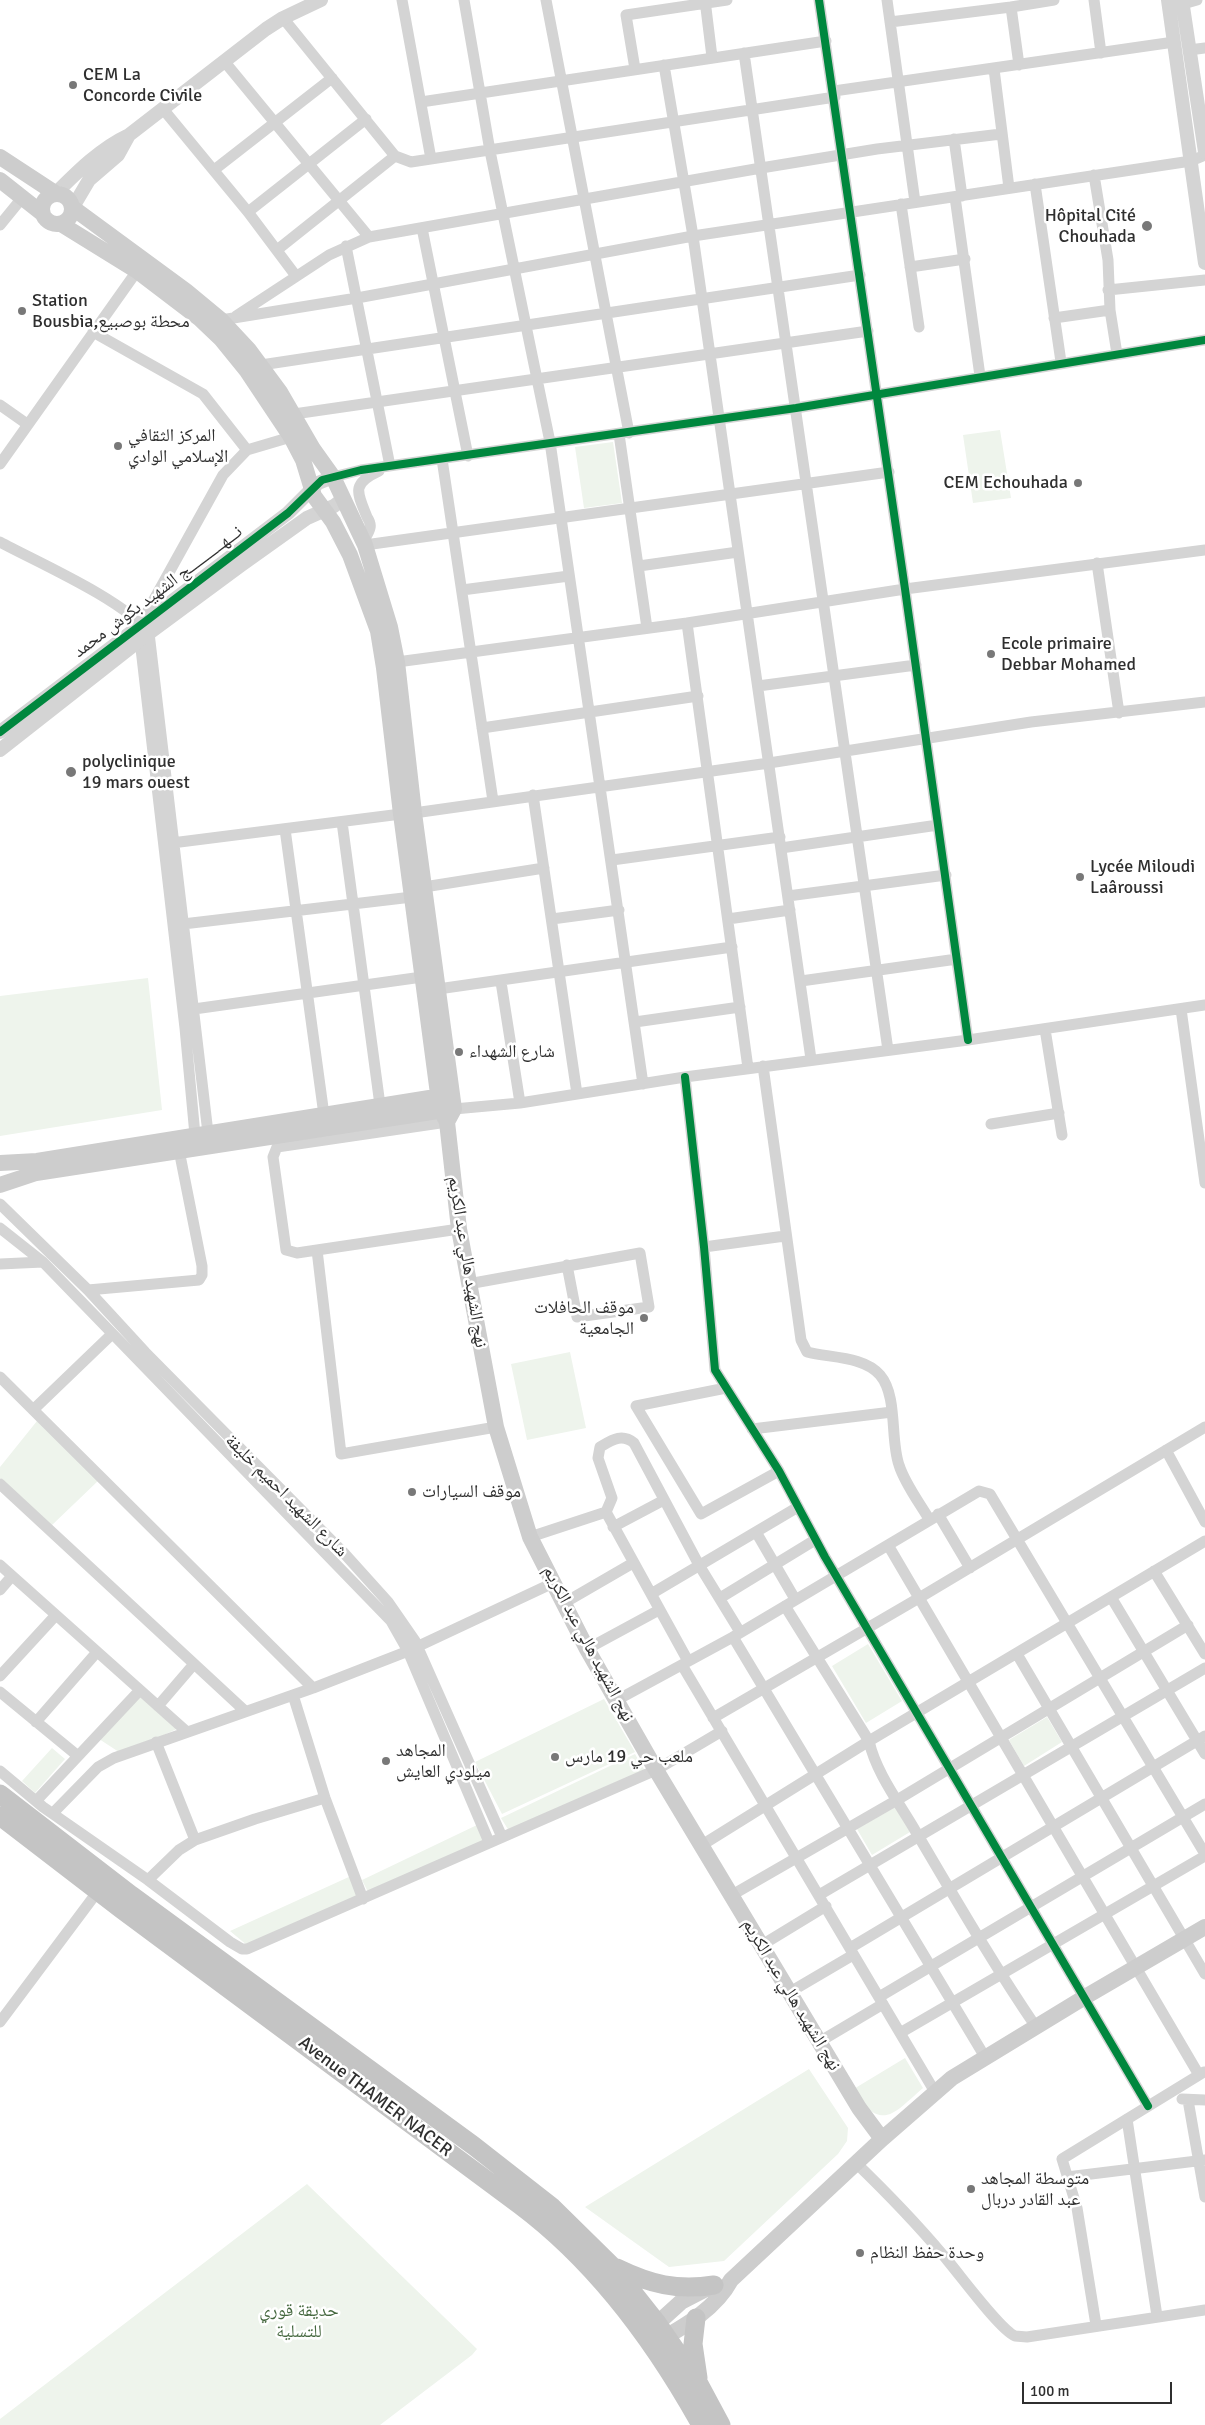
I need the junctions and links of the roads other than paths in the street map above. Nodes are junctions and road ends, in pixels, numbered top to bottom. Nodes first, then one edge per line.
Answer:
1 (321, 0) edge
2 (402, 0) edge
3 (464, 0) edge
4 (546, 0) edge
5 (727, 0) edge
6 (820, 0) edge
7 (887, 0) edge
8 (1054, 0) edge
9 (1094, 0) edge
10 (1168, 0) edge
11 (1197, 0) edge
12 (706, 2) edge
13 (1182, 2) edge
14 (1011, 7) junction
15 (283, 18) junction
16 (890, 22) junction
17 (826, 41) junction
18 (1174, 42) junction
19 (1205, 48) edge
20 (1189, 50) junction
21 (744, 53) junction
22 (1101, 53) junction
23 (712, 57) junction
24 (224, 61) junction
25 (664, 65) junction
26 (1018, 65) junction
27 (635, 69) junction
28 (994, 69) junction
29 (332, 78) junction
30 (561, 80) junction
31 (898, 82) junction
32 (479, 92) junction
33 (834, 94) junction
34 (421, 102) junction
35 (163, 109) junction
36 (752, 110) junction
37 (366, 119) junction
38 (674, 122) junction
39 (274, 123) junction
40 (1001, 134) junction
41 (129, 135) junction
42 (572, 137) junction
43 (954, 139) junction
44 (906, 145) junction
45 (490, 151) junction
46 (842, 154) junction
47 (1205, 154) edge
48 (395, 156) junction
49 (0, 157) edge
50 (431, 159) junction
51 (1191, 161) junction
52 (308, 164) junction
53 (761, 168) junction
54 (214, 170) junction
55 (1094, 175) junction
56 (0, 180) edge
57 (685, 180) junction
58 (1035, 184) junction
59 (1009, 188) junction
60 (55, 193) junction
61 (959, 196) junction
62 (22, 198) junction
63 (584, 198) junction
64 (339, 201) junction
65 (915, 202) junction
66 (901, 204) junction
67 (73, 208) junction
68 (248, 212) junction
69 (851, 212) junction
70 (504, 213) junction
71 (43, 214) junction
72 (61, 224) junction
73 (0, 225) edge
74 (770, 225) junction
75 (422, 228) junction
76 (693, 236) junction
77 (369, 237) junction
78 (346, 246) junction
79 (277, 250) junction
80 (594, 254) junction
81 (964, 259) junction
82 (1205, 262) edge
83 (910, 267) junction
84 (515, 269) junction
85 (138, 271) junction
86 (860, 275) junction
87 (296, 276) junction
88 (1205, 280) edge
89 (434, 284) junction
90 (778, 287) junction
91 (1108, 290) junction
92 (357, 298) junction
93 (702, 298) junction
94 (1110, 310) junction
95 (606, 312) junction
96 (1054, 318) junction
97 (226, 319) junction
98 (526, 323) junction
99 (919, 327) dead end
100 (868, 331) junction
101 (93, 332) junction
102 (445, 336) junction
103 (1205, 340) edge
104 (786, 343) junction
105 (368, 348) junction
106 (1117, 354) junction
107 (709, 355) junction
108 (1061, 362) junction
109 (261, 365) junction
110 (616, 368) junction
111 (980, 376) junction
112 (537, 379) junction
113 (455, 391) junction
114 (877, 396) junction
115 (377, 402) junction
116 (0, 405) edge
117 (796, 408) junction
118 (294, 414) junction
119 (718, 419) junction
120 (27, 424) junction
121 (624, 433) junction
122 (291, 437) junction
123 (550, 442) junction
124 (248, 450) junction
125 (468, 456) junction
126 (442, 459) junction
127 (0, 464) edge
128 (390, 466) junction
129 (889, 472) junction
130 (333, 477) junction
131 (807, 483) junction
132 (312, 490) junction
133 (730, 494) junction
134 (344, 498) junction
135 (630, 509) junction
136 (324, 510) junction
137 (560, 517) junction
138 (453, 532) junction
139 (0, 542) edge
140 (364, 544) junction
141 (738, 552) junction
142 (1205, 553) edge
143 (1097, 563) junction
144 (639, 566) junction
145 (569, 576) junction
146 (906, 589) junction
147 (462, 590) junction
148 (822, 602) junction
149 (747, 614) junction
150 (687, 623) junction
151 (647, 628) junction
152 (141, 631) junction
153 (578, 636) junction
154 (470, 652) junction
155 (397, 662) junction
156 (916, 665) junction
157 (835, 676) junction
158 (758, 686) junction
159 (698, 696) junction
160 (1205, 702) edge
161 (590, 713) junction
162 (1119, 713) junction
163 (482, 728) junction
164 (0, 732) edge
165 (925, 738) junction
166 (0, 750) edge
167 (844, 750) junction
168 (769, 763) junction
169 (708, 771) junction
170 (601, 786) junction
171 (533, 796) junction
172 (493, 801) junction
173 (407, 814) junction
174 (342, 822) junction
175 (938, 825) junction
176 (285, 829) junction
177 (857, 835) junction
178 (781, 842) junction
179 (167, 843) junction
180 (717, 845) junction
181 (612, 860) junction
182 (544, 868) junction
183 (946, 876) junction
184 (865, 886) junction
185 (418, 892) junction
186 (788, 896) junction
187 (352, 905) junction
188 (619, 910) junction
189 (790, 910) junction
190 (297, 912) junction
191 (728, 918) junction
192 (552, 919) junction
193 (183, 924) junction
194 (732, 947) junction
195 (957, 959) junction
196 (626, 964) junction
197 (877, 970) junction
198 (560, 972) junction
199 (422, 977) junction
200 (801, 981) junction
201 (501, 982) junction
202 (363, 985) junction
203 (438, 989) junction
204 (308, 993) junction
205 (1205, 1005) edge
206 (740, 1007) junction
207 (194, 1009) junction
208 (1181, 1009) junction
209 (635, 1022) junction
210 (1045, 1029) junction
211 (968, 1040) junction
212 (888, 1050) junction
213 (811, 1059) junction
214 (763, 1066) junction
215 (748, 1068) junction
216 (685, 1077) junction
217 (643, 1084) junction
218 (577, 1094) junction
219 (520, 1103) junction
220 (380, 1105) junction
221 (446, 1106) junction
222 (1059, 1113) junction
223 (324, 1114) junction
224 (991, 1124) dead end
225 (201, 1134) junction
226 (1062, 1135) dead end
227 (179, 1150) junction
228 (0, 1163) edge
229 (1205, 1183) edge
230 (0, 1185) edge
231 (0, 1204) edge
232 (0, 1228) edge
233 (459, 1229) junction
234 (785, 1236) junction
235 (704, 1246) junction
236 (317, 1250) junction
237 (43, 1262) junction
238 (0, 1264) edge
239 (567, 1265) junction
240 (468, 1284) junction
241 (88, 1290) junction
242 (111, 1335) junction
243 (0, 1378) edge
244 (726, 1388) junction
245 (33, 1410) junction
246 (892, 1412) junction
247 (496, 1427) junction
248 (1205, 1427) edge
249 (752, 1429) junction
250 (1166, 1450) junction
251 (779, 1471) junction
252 (0, 1484) edge
253 (664, 1500) junction
254 (798, 1507) junction
255 (606, 1512) junction
256 (933, 1517) junction
257 (1205, 1522) edge
258 (613, 1527) junction
259 (756, 1532) junction
260 (530, 1536) junction
261 (1018, 1538) junction
262 (815, 1540) junction
263 (1205, 1541) edge
264 (888, 1546) junction
265 (633, 1563) junction
266 (0, 1565) edge
267 (699, 1565) junction
268 (775, 1565) junction
269 (970, 1568) junction
270 (1154, 1571) junction
271 (836, 1575) junction
272 (12, 1576) junction
273 (553, 1583) junction
274 (0, 1590) edge
275 (651, 1594) junction
276 (1112, 1597) junction
277 (720, 1598) junction
278 (919, 1598) junction
279 (795, 1599) junction
280 (564, 1603) junction
281 (785, 1606) junction
282 (659, 1610) junction
283 (56, 1615) junction
284 (1067, 1624) junction
285 (1188, 1625) junction
286 (868, 1628) junction
287 (736, 1635) junction
288 (412, 1648) junction
289 (587, 1649) junction
290 (1144, 1651) junction
291 (97, 1652) junction
292 (1017, 1654) junction
293 (1205, 1654) edge
294 (817, 1658) junction
295 (685, 1663) junction
296 (194, 1664) junction
297 (1205, 1668) edge
298 (0, 1676) edge
299 (1099, 1677) junction
300 (968, 1684) junction
301 (313, 1688) junction
302 (765, 1689) junction
303 (140, 1690) junction
304 (1167, 1690) junction
305 (0, 1692) edge
306 (292, 1695) junction
307 (617, 1700) junction
308 (158, 1706) junction
309 (1050, 1708) junction
310 (245, 1711) junction
311 (918, 1714) junction
312 (1123, 1717) junction
313 (713, 1718) junction
314 (36, 1722) junction
315 (186, 1731) junction
316 (722, 1731) junction
317 (1000, 1737) junction
318 (1201, 1738) edge
319 (869, 1741) junction
320 (156, 1742) junction
321 (1072, 1747) junction
322 (1205, 1754) edge
323 (78, 1756) junction
324 (948, 1767) junction
325 (1153, 1767) junction
326 (656, 1770) junction
327 (0, 1771) edge
328 (815, 1774) junction
329 (1023, 1776) junction
330 (0, 1794) edge
331 (325, 1798) junction
332 (1101, 1798) junction
333 (36, 1800) junction
334 (897, 1800) junction
335 (1205, 1804) edge
336 (766, 1806) junction
337 (971, 1806) junction
338 (53, 1813) junction
339 (0, 1816) edge
340 (1183, 1817) junction
341 (1052, 1827) junction
342 (848, 1828) junction
343 (502, 1837) junction
344 (919, 1837) junction
345 (195, 1840) junction
346 (489, 1842) junction
347 (702, 1845) junction
348 (1131, 1848) junction
349 (1205, 1855) edge
350 (1002, 1857) junction
351 (796, 1858) junction
352 (870, 1866) junction
353 (1082, 1877) junction
354 (148, 1880) junction
355 (1154, 1885) junction
356 (949, 1888) junction
357 (98, 1891) junction
358 (732, 1895) junction
359 (819, 1895) junction
360 (363, 1899) junction
361 (826, 1906) junction
362 (1031, 1906) junction
363 (1104, 1914) junction
364 (901, 1917) junction
365 (1205, 1927) edge
366 (979, 1937) junction
367 (1184, 1940) junction
368 (1052, 1944) junction
369 (762, 1945) junction
370 (851, 1951) junction
371 (930, 1967) junction
372 (1135, 1968) junction
373 (1000, 1974) junction
374 (1205, 1974) edge
375 (790, 1992) junction
376 (1084, 1997) junction
377 (881, 2001) junction
378 (951, 2003) junction
379 (0, 2022) edge
380 (1036, 2027) junction
381 (900, 2033) junction
382 (819, 2042) junction
383 (985, 2057) junction
384 (1202, 2073) edge
385 (935, 2092) junction
386 (1171, 2093) junction
387 (1188, 2100) junction
388 (1205, 2100) edge
389 (1148, 2106) junction
390 (1127, 2119) junction
391 (882, 2139) junction
392 (1202, 2160) edge
393 (856, 2162) junction
394 (1134, 2169) junction
395 (1067, 2178) junction
396 (1205, 2197) edge
397 (612, 2266) junction
398 (722, 2282) junction
399 (1205, 2310) edge
400 (1157, 2316) junction
401 (696, 2318) junction
402 (1096, 2325) junction
403 (655, 2335) junction
404 (699, 2384) junction
405 (701, 2425) edge
406 (721, 2425) edge

1 - 15 street
2 - 34 street
3 - 32 street
4 - 30 street
5 - 12 street
6 - 17 street
7 - 16 street
8 - 14 street
9 - 22 street
10 - 18 street
11 - 13 street
12 - 23 street
12 - 27 street
13 - 20 street
14 - 16 street
14 - 26 street
15 - 24 street
15 - 29 street
16 - 31 street
17 - 21 street
17 - 33 street
18 - 22 street
18 - 51 street
19 - 20 street
20 - 47 street
21 - 23 street
21 - 36 street
22 - 26 street
23 - 25 street
24 - 35 street
24 - 39 street
25 - 27 street
25 - 38 street
26 - 28 street
27 - 30 street
28 - 31 street
28 - 40 street
29 - 37 street
29 - 39 street
30 - 32 street
30 - 42 street
31 - 33 street
31 - 44 street
32 - 34 street
32 - 45 street
33 - 36 street
33 - 46 street
34 - 50 street
35 - 41 street
35 - 54 street
36 - 38 street
36 - 53 street
37 - 48 street
37 - 52 street
38 - 42 street
38 - 57 street
39 - 52 street
39 - 54 street
40 - 43 street
40 - 59 street
41 - 60 street
41 - 67 street
42 - 45 street
42 - 63 street
43 - 44 street
43 - 61 street
44 - 46 street
44 - 65 street
45 - 50 street
45 - 70 street
46 - 53 street
46 - 69 street
47 - 51 street
48 - 50 street
48 - 64 street
49 - 60 main road
51 - 55 street
51 - 82 street
52 - 64 street
52 - 68 street
53 - 57 street
53 - 74 street
54 - 68 street
55 - 58 street
55 - 91 street
56 - 62 main road
57 - 63 street
57 - 76 street
58 - 59 street
58 - 96 street
59 - 61 street
60 - 67 main road
60 - 71 main road
61 - 65 street
61 - 81 street
62 - 71 main road
62 - 73 street
63 - 70 street
63 - 80 street
64 - 77 street
64 - 79 street
65 - 66 street
66 - 69 street
66 - 83 street
67 - 72 main road
67 - 97 main road
68 - 79 street
69 - 74 street
69 - 86 street
70 - 75 street
70 - 84 street
71 - 72 main road
72 - 85 main road
74 - 76 street
74 - 90 street
75 - 77 street
75 - 89 street
76 - 80 street
76 - 93 street
77 - 78 street
78 - 87 street
78 - 92 street
79 - 87 street
80 - 84 street
80 - 95 street
81 - 83 street
81 - 111 street
83 - 99 street
84 - 89 street
84 - 98 street
85 - 101 street
85 - 122 main road
86 - 90 street
86 - 100 street
87 - 97 street
88 - 91 street
89 - 92 street
89 - 102 street
90 - 93 street
90 - 104 street
91 - 94 street
92 - 97 street
92 - 105 street
93 - 95 street
93 - 107 street
94 - 96 street
94 - 106 street
95 - 98 street
95 - 110 street
96 - 108 street
97 - 109 main road
98 - 102 street
98 - 112 street
100 - 104 street
100 - 114 street
101 - 120 street
101 - 124 street
102 - 105 street
102 - 113 street
103 - 106 street
104 - 107 street
104 - 117 street
105 - 109 street
105 - 115 street
106 - 108 street
107 - 110 street
107 - 119 street
108 - 111 street
109 - 118 main road
110 - 112 street
110 - 121 street
111 - 114 street
112 - 113 street
112 - 123 street
113 - 115 street
113 - 125 street
114 - 117 street
114 - 129 street
115 - 118 street
115 - 128 street
116 - 120 street
117 - 119 street
117 - 131 street
118 - 130 main road
119 - 121 street
119 - 133 street
120 - 127 street
121 - 123 street
121 - 135 street
122 - 124 street
122 - 132 main road
123 - 125 street
123 - 137 street
124 - 152 street
125 - 126 street
126 - 128 street
126 - 138 street
128 - 130 street
128 - 140 street
129 - 131 street
129 - 146 street
130 - 132 street, نـــهـــــــــــج الشهيد بكوش محمد
130 - 134 main road
131 - 133 street
131 - 148 street
132 - 136 main road
132 - 152 street, نـــهـــــــــــج الشهيد بكوش محمد
133 - 135 street
133 - 141 street
134 - 136 street, نـــهـــــــــــج الشهيد بكوش محمد
134 - 140 main road
135 - 137 street
135 - 144 street
136 - 152 street, نـــهـــــــــــج الشهيد بكوش محمد
136 - 173 main road
137 - 138 street
137 - 145 street
138 - 140 street
138 - 147 street
139 - 152 street
140 - 155 main road
141 - 144 street
141 - 149 street
142 - 143 street
143 - 146 street
143 - 162 street
144 - 151 street
145 - 147 street
145 - 153 street
146 - 148 street
146 - 156 street
147 - 154 street
148 - 149 street
148 - 157 street
149 - 150 street
149 - 158 street
150 - 151 street
150 - 159 street
151 - 153 street
152 - 164 street, نـــهـــــــــــج الشهيد بكوش محمد
152 - 166 street, نـــهـــــــــــج الشهيد بكوش محمد
152 - 179 street
153 - 154 street
153 - 161 street
154 - 155 street
154 - 163 street
155 - 173 main road
156 - 157 street
156 - 165 street
157 - 158 street
157 - 167 street
158 - 168 street
159 - 161 street
159 - 169 street
160 - 162 street
161 - 163 street
161 - 170 street
162 - 165 street
163 - 172 street
165 - 167 street
165 - 175 street
167 - 168 street
167 - 177 street
168 - 169 street
168 - 178 street
169 - 170 street
169 - 180 street
170 - 171 street
170 - 181 street
171 - 172 street
171 - 182 street
172 - 173 street
173 - 174 street
173 - 185 main road
174 - 176 street
174 - 187 street
175 - 177 street
175 - 183 street
176 - 179 street
176 - 190 street
177 - 178 street
177 - 184 street
178 - 180 street
178 - 186 street
179 - 193 street
179 - 225 street
180 - 181 street
180 - 191 street
181 - 188 street
182 - 185 street
182 - 192 street
183 - 184 street
183 - 195 street
184 - 186 street
184 - 197 street
185 - 187 street
185 - 199 main road
185 - 203 main road
186 - 189 street
187 - 190 street
187 - 202 street
188 - 192 street
188 - 196 street
189 - 191 street
189 - 200 street
190 - 193 street
190 - 204 street
191 - 194 street
192 - 198 street
193 - 207 street
194 - 196 street
194 - 206 street
195 - 197 street
195 - 211 street
196 - 198 street
196 - 209 street
197 - 200 street
197 - 212 street
198 - 201 street
198 - 218 street
199 - 202 street
199 - 221 main road
200 - 213 street
201 - 203 street
201 - 219 street
202 - 204 street
202 - 220 street
203 - 221 main road
204 - 207 street
204 - 223 street
205 - 208 street
206 - 209 street
206 - 215 street
207 - 225 street
208 - 210 street
208 - 229 street
209 - 217 street
210 - 211 street
210 - 222 street
211 - 212 street
212 - 213 street
213 - 214 street
214 - 215 street
214 - 234 street
215 - 216 street
216 - 217 street
216 - 235 street
217 - 218 street
218 - 219 street
219 - 221 street
220 - 221 main road
220 - 223 main road
221 - 227 main road
221 - 233 main road, نهج الشهيد هالي عبد الكريم
221 - 236 street
222 - 224 street
222 - 226 street
223 - 225 main road
225 - 228 main road
227 - 230 main road
227 - 241 street
231 - 241 street, شارع الشهيد احميم خليفة
232 - 237 street, شارع الشهيد احميم خليفة
233 - 236 street
233 - 240 main road, نهج الشهيد هالي عبد الكريم
234 - 235 street
234 - 246 street
235 - 244 street
236 - 247 street
237 - 238 street
237 - 242 street, شارع الشهيد احميم خليفة
239 - 239 street
239 - 240 street
240 - 247 main road, نهج الشهيد هالي عبد الكريم
241 - 288 street, شارع الشهيد احميم خليفة
242 - 245 street
242 - 288 street, شارع الشهيد احميم خليفة
243 - 245 street
244 - 249 street
244 - 251 street
245 - 301 street
246 - 249 street
246 - 256 street
247 - 260 main road, نهج الشهيد هالي عبد الكريم
248 - 250 street
249 - 251 street
250 - 257 street
250 - 261 street
251 - 254 street
252 - 296 street
253 - 255 street
253 - 258 street
253 - 267 street
254 - 259 street
254 - 262 street
255 - 258 street
255 - 260 street
256 - 261 street
256 - 264 street
256 - 269 street
258 - 265 street
259 - 267 street
259 - 268 street
260 - 273 main road, نهج الشهيد هالي عبد الكريم
261 - 269 street
261 - 284 street
262 - 268 street
262 - 271 street
263 - 270 street
264 - 271 street
264 - 278 street
265 - 275 street
265 - 280 street
266 - 272 street
267 - 275 street
267 - 277 street
268 - 277 street
268 - 279 street
269 - 278 street
270 - 276 street
270 - 285 street
271 - 279 street
271 - 286 street
272 - 274 street
272 - 283 street
273 - 280 main road, نهج الشهيد هالي عبد الكريم
273 - 288 street
275 - 282 street
276 - 284 street
276 - 290 street
277 - 287 street
278 - 286 street
278 - 300 street
279 - 281 street
280 - 289 main road, نهج الشهيد هالي عبد الكريم
281 - 287 street
281 - 294 street
282 - 289 street
282 - 295 street
283 - 291 street
283 - 298 street
284 - 292 street
284 - 299 street
285 - 290 street
285 - 293 street
286 - 294 street
286 - 311 street
287 - 295 street
287 - 302 street
288 - 301 street
288 - 343 street, شارع الشهيد احميم خليفة
288 - 346 street, شارع الشهيد احميم خليفة
289 - 307 main road, نهج الشهيد هالي عبد الكريم
290 - 299 street
290 - 304 street
291 - 303 street
291 - 314 street
292 - 300 street
292 - 309 street
294 - 302 street
294 - 319 street
295 - 307 street
295 - 313 street
296 - 308 street
296 - 310 street
297 - 304 street
299 - 309 street
299 - 312 street
300 - 311 street
300 - 317 street
301 - 306 street
302 - 313 street
302 - 328 street
303 - 308 street
303 - 323 street
304 - 312 street
304 - 318 street
305 - 314 street
306 - 310 street
306 - 331 street
307 - 326 main road, نهج الشهيد هالي عبد الكريم
308 - 315 street
309 - 317 street
309 - 321 street
310 - 315 street
311 - 319 street
311 - 324 street
312 - 321 street
312 - 325 street
313 - 316 street
314 - 323 street
315 - 320 street
316 - 326 street
316 - 336 street
317 - 324 street
317 - 329 street
318 - 322 street
318 - 325 street
319 - 328 street
319 - 334 street
320 - 338 street
320 - 345 street
321 - 329 street
321 - 332 street
323 - 333 street
324 - 334 street
324 - 337 street
325 - 332 street
325 - 340 street
326 - 343 street
326 - 347 main road, نهج الشهيد هالي عبد الكريم
327 - 333 street
328 - 336 street
328 - 342 street
329 - 337 street
329 - 341 street
330 - 397 highway, Avenue THAMER NACER
331 - 345 street
331 - 360 street
332 - 341 street
332 - 348 street
333 - 338 street
334 - 342 street
334 - 344 street
335 - 340 street
336 - 347 street
336 - 351 street
337 - 344 street
337 - 350 street
338 - 354 street
339 - 357 highway, Avenue THAMER NACER
340 - 348 street
340 - 349 street
341 - 350 street
341 - 353 street
342 - 351 street
342 - 352 street
343 - 346 street
344 - 352 street
344 - 356 street
345 - 354 street
346 - 360 street
347 - 358 main road, نهج الشهيد هالي عبد الكريم
348 - 353 street
348 - 355 street
349 - 355 street
350 - 356 street
350 - 362 street
351 - 358 street
351 - 359 street
352 - 359 street
352 - 364 street
353 - 362 street
353 - 363 street
354 - 360 street
355 - 363 street
355 - 367 street
356 - 364 street
356 - 366 street
357 - 379 street
357 - 403 highway, Avenue THAMER NACER
358 - 369 main road, نهج الشهيد هالي عبد الكريم
359 - 361 street
361 - 369 street
361 - 370 street
362 - 366 street
362 - 368 street
363 - 368 street
363 - 372 street
364 - 370 street
364 - 371 street
365 - 367 main road
366 - 371 street
366 - 373 street
367 - 372 main road
367 - 374 street
368 - 373 street
368 - 376 street
369 - 375 main road, نهج الشهيد هالي عبد الكريم
370 - 375 street
370 - 377 street
371 - 377 street
371 - 378 street
372 - 376 main road
372 - 384 street
373 - 378 street
373 - 380 street
375 - 382 main road, نهج الشهيد هالي عبد الكريم
376 - 380 main road
376 - 389 street
377 - 381 street
377 - 382 street
378 - 381 street
378 - 383 street
380 - 383 main road
381 - 385 street
382 - 391 main road, نهج الشهيد هالي عبد الكريم
383 - 385 main road
384 - 386 street
385 - 391 main road
386 - 387 street
386 - 389 street
387 - 388 street
387 - 392 street
389 - 390 street
390 - 394 street
390 - 395 street
391 - 393 main road
392 - 394 street
392 - 396 street
393 - 398 main road
393 - 402 street
394 - 395 street
394 - 400 street
395 - 402 street
397 - 398 highway
397 - 403 highway, Avenue THAMER NACER
398 - 401 main road
398 - 403 main road
399 - 400 street
400 - 402 street
401 - 403 main road
401 - 404 highway
403 - 404 highway
403 - 405 highway, Avenue THAMER NACER
404 - 406 highway

